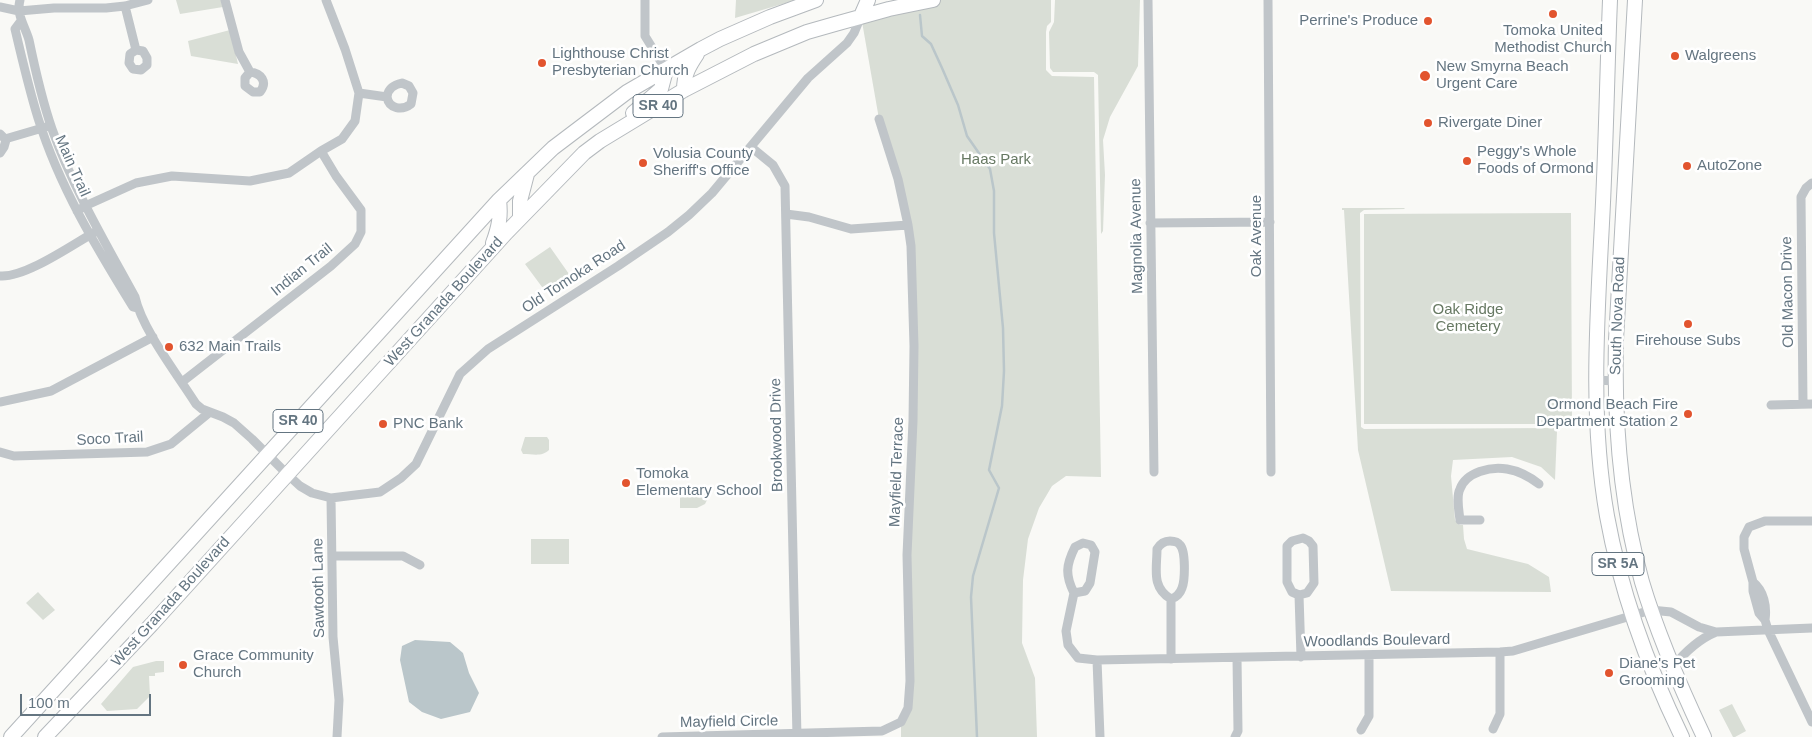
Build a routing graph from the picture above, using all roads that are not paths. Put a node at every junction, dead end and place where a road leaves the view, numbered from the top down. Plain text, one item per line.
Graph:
1 (148, 0) edge
2 (225, 0) edge
3 (326, 0) edge
4 (645, 0) edge
5 (816, 0) edge
6 (868, 0) edge
7 (933, 0) edge
8 (1148, 0) edge
9 (1268, 0) edge
10 (1610, 0) edge
11 (1635, 0) edge
12 (17, 4) edge
13 (126, 6) junction
14 (0, 7) edge
15 (861, 16) junction
16 (21, 22) junction
17 (701, 49) junction
18 (136, 50) dead end
19 (666, 70) junction
20 (250, 72) dead end
21 (684, 90) junction
22 (359, 93) junction
23 (387, 97) dead end
24 (878, 119) dead end
25 (51, 126) junction
26 (41, 128) junction
27 (2, 136) edge
28 (600, 141) junction
29 (1605, 142) junction
30 (751, 147) junction
31 (321, 151) junction
32 (0, 153) edge
33 (67, 165) junction
34 (57, 169) junction
35 (528, 171) junction
36 (1624, 182) junction
37 (1812, 183) edge
38 (499, 200) junction
39 (81, 208) junction
40 (786, 214) junction
41 (520, 218) junction
42 (1270, 222) junction
43 (1150, 223) junction
44 (908, 225) junction
45 (94, 233) junction
46 (490, 250) junction
47 (0, 276) edge
48 (153, 336) junction
49 (1596, 380) junction
50 (1615, 381) junction
51 (182, 382) junction
52 (0, 402) edge
53 (1808, 404) edge
54 (1771, 405) dead end
55 (210, 412) junction
56 (0, 452) edge
57 (266, 454) junction
58 (1154, 472) dead end
59 (1271, 472) dead end
60 (287, 474) junction
61 (1539, 484) dead end
62 (331, 498) junction
63 (1480, 520) dead end
64 (1812, 521) edge
65 (332, 556) junction
66 (420, 565) dead end
67 (1074, 593) junction
68 (1299, 595) junction
69 (1171, 599) junction
70 (1651, 610) junction
71 (1633, 616) junction
72 (1812, 628) edge
73 (1768, 630) junction
74 (1716, 632) junction
75 (1500, 652) junction
76 (1369, 656) junction
77 (1301, 657) junction
78 (1237, 658) junction
79 (1171, 659) junction
80 (1096, 660) junction
81 (1672, 668) junction
82 (33, 714) junction
83 (1812, 722) edge
84 (1493, 729) dead end
85 (1361, 730) dead end
86 (797, 735) edge
87 (11, 737) edge
88 (26, 737) edge
89 (45, 737) edge
90 (337, 737) edge
91 (662, 737) edge
92 (1100, 737) edge
93 (1235, 737) edge
94 (1682, 737) edge
95 (1704, 737) edge

1 - 13 street
2 - 20 street
3 - 22 street
4 - 19 street
5 - 17 main road, West Granada Boulevard / SR 40
6 - 15 main road
7 - 15 main road, West Granada Boulevard / SR 40
8 - 43 street, Magnolia Avenue
9 - 42 street, Oak Avenue
10 - 29 main road, South Nova Road / SR 5A
11 - 36 main road, South Nova Road / SR 5A
12 - 13 street
12 - 14 street
12 - 16 street, Main Trail
13 - 18 street
15 - 21 main road, West Granada Boulevard / SR 40
15 - 30 street, Old Tomoka Road
16 - 25 street, Main Trail
16 - 26 street, Main Trail
17 - 19 main road, West Granada Boulevard / SR 40
17 - 21 main road
19 - 28 main road
19 - 35 main road, West Granada Boulevard / SR 40
21 - 28 main road, West Granada Boulevard / SR 40
22 - 23 street
22 - 31 street
24 - 44 street, Mayfield Terrace
25 - 26 street
25 - 33 street, Main Trail
26 - 27 street
26 - 34 street, Main Trail
27 - 32 street
28 - 41 main road, West Granada Boulevard / SR 40
29 - 36 main road
29 - 49 main road, South Nova Road / SR 5A
30 - 40 street, Brookwood Drive
30 - 62 street, Old Tomoka Road
31 - 39 street
31 - 51 street, Indian Trail
33 - 34 street
33 - 39 street, Main Trail
34 - 39 street, Main Trail
35 - 38 main road, West Granada Boulevard / SR 40
35 - 41 main road
36 - 50 main road, South Nova Road / SR 5A
37 - 53 street, Old Macon Drive
38 - 46 main road
38 - 57 main road, West Granada Boulevard / SR 40
39 - 45 street, Main Trail
40 - 44 street
40 - 86 street, Brookwood Drive
41 - 46 main road, West Granada Boulevard / SR 40
42 - 43 street
42 - 59 street, Oak Avenue
43 - 58 street, Magnolia Avenue
44 - 86 street, Mayfield Terrace
45 - 47 street
45 - 48 street, Main Trail
46 - 60 main road, West Granada Boulevard / SR 40
48 - 51 street, Main Trail
48 - 52 street
49 - 50 street
49 - 71 main road, South Nova Road / SR 5A
50 - 70 main road, South Nova Road / SR 5A
51 - 55 street, Main Trail
53 - 54 street
55 - 56 street, Soco Trail
55 - 57 street, Main Trail
57 - 60 street, Main Trail
57 - 82 main road, West Granada Boulevard / SR 40
60 - 62 street, Old Tomoka Road
60 - 89 main road, West Granada Boulevard / SR 40
61 - 63 street
62 - 65 street, Sawtooth Lane
64 - 73 street
65 - 66 street
65 - 90 street, Sawtooth Lane
67 - 67 street
67 - 80 street, Woodlands Boulevard
68 - 68 street
68 - 77 street
69 - 69 street
69 - 79 street
70 - 71 street, Woodlands Boulevard
70 - 74 street
70 - 81 main road, South Nova Road / SR 5A
71 - 75 street, Woodlands Boulevard
71 - 94 main road, South Nova Road / SR 5A
72 - 73 street
73 - 74 street
73 - 83 street
74 - 81 street
75 - 76 street, Woodlands Boulevard
75 - 84 street
76 - 77 street, Woodlands Boulevard
76 - 85 street
77 - 78 street, Woodlands Boulevard
78 - 79 street, Woodlands Boulevard
78 - 93 street
79 - 80 street, Woodlands Boulevard
80 - 92 street
81 - 95 main road, South Nova Road / SR 5A
82 - 87 main road, West Granada Boulevard / SR 40
82 - 88 main road
86 - 91 street, Mayfield Circle

